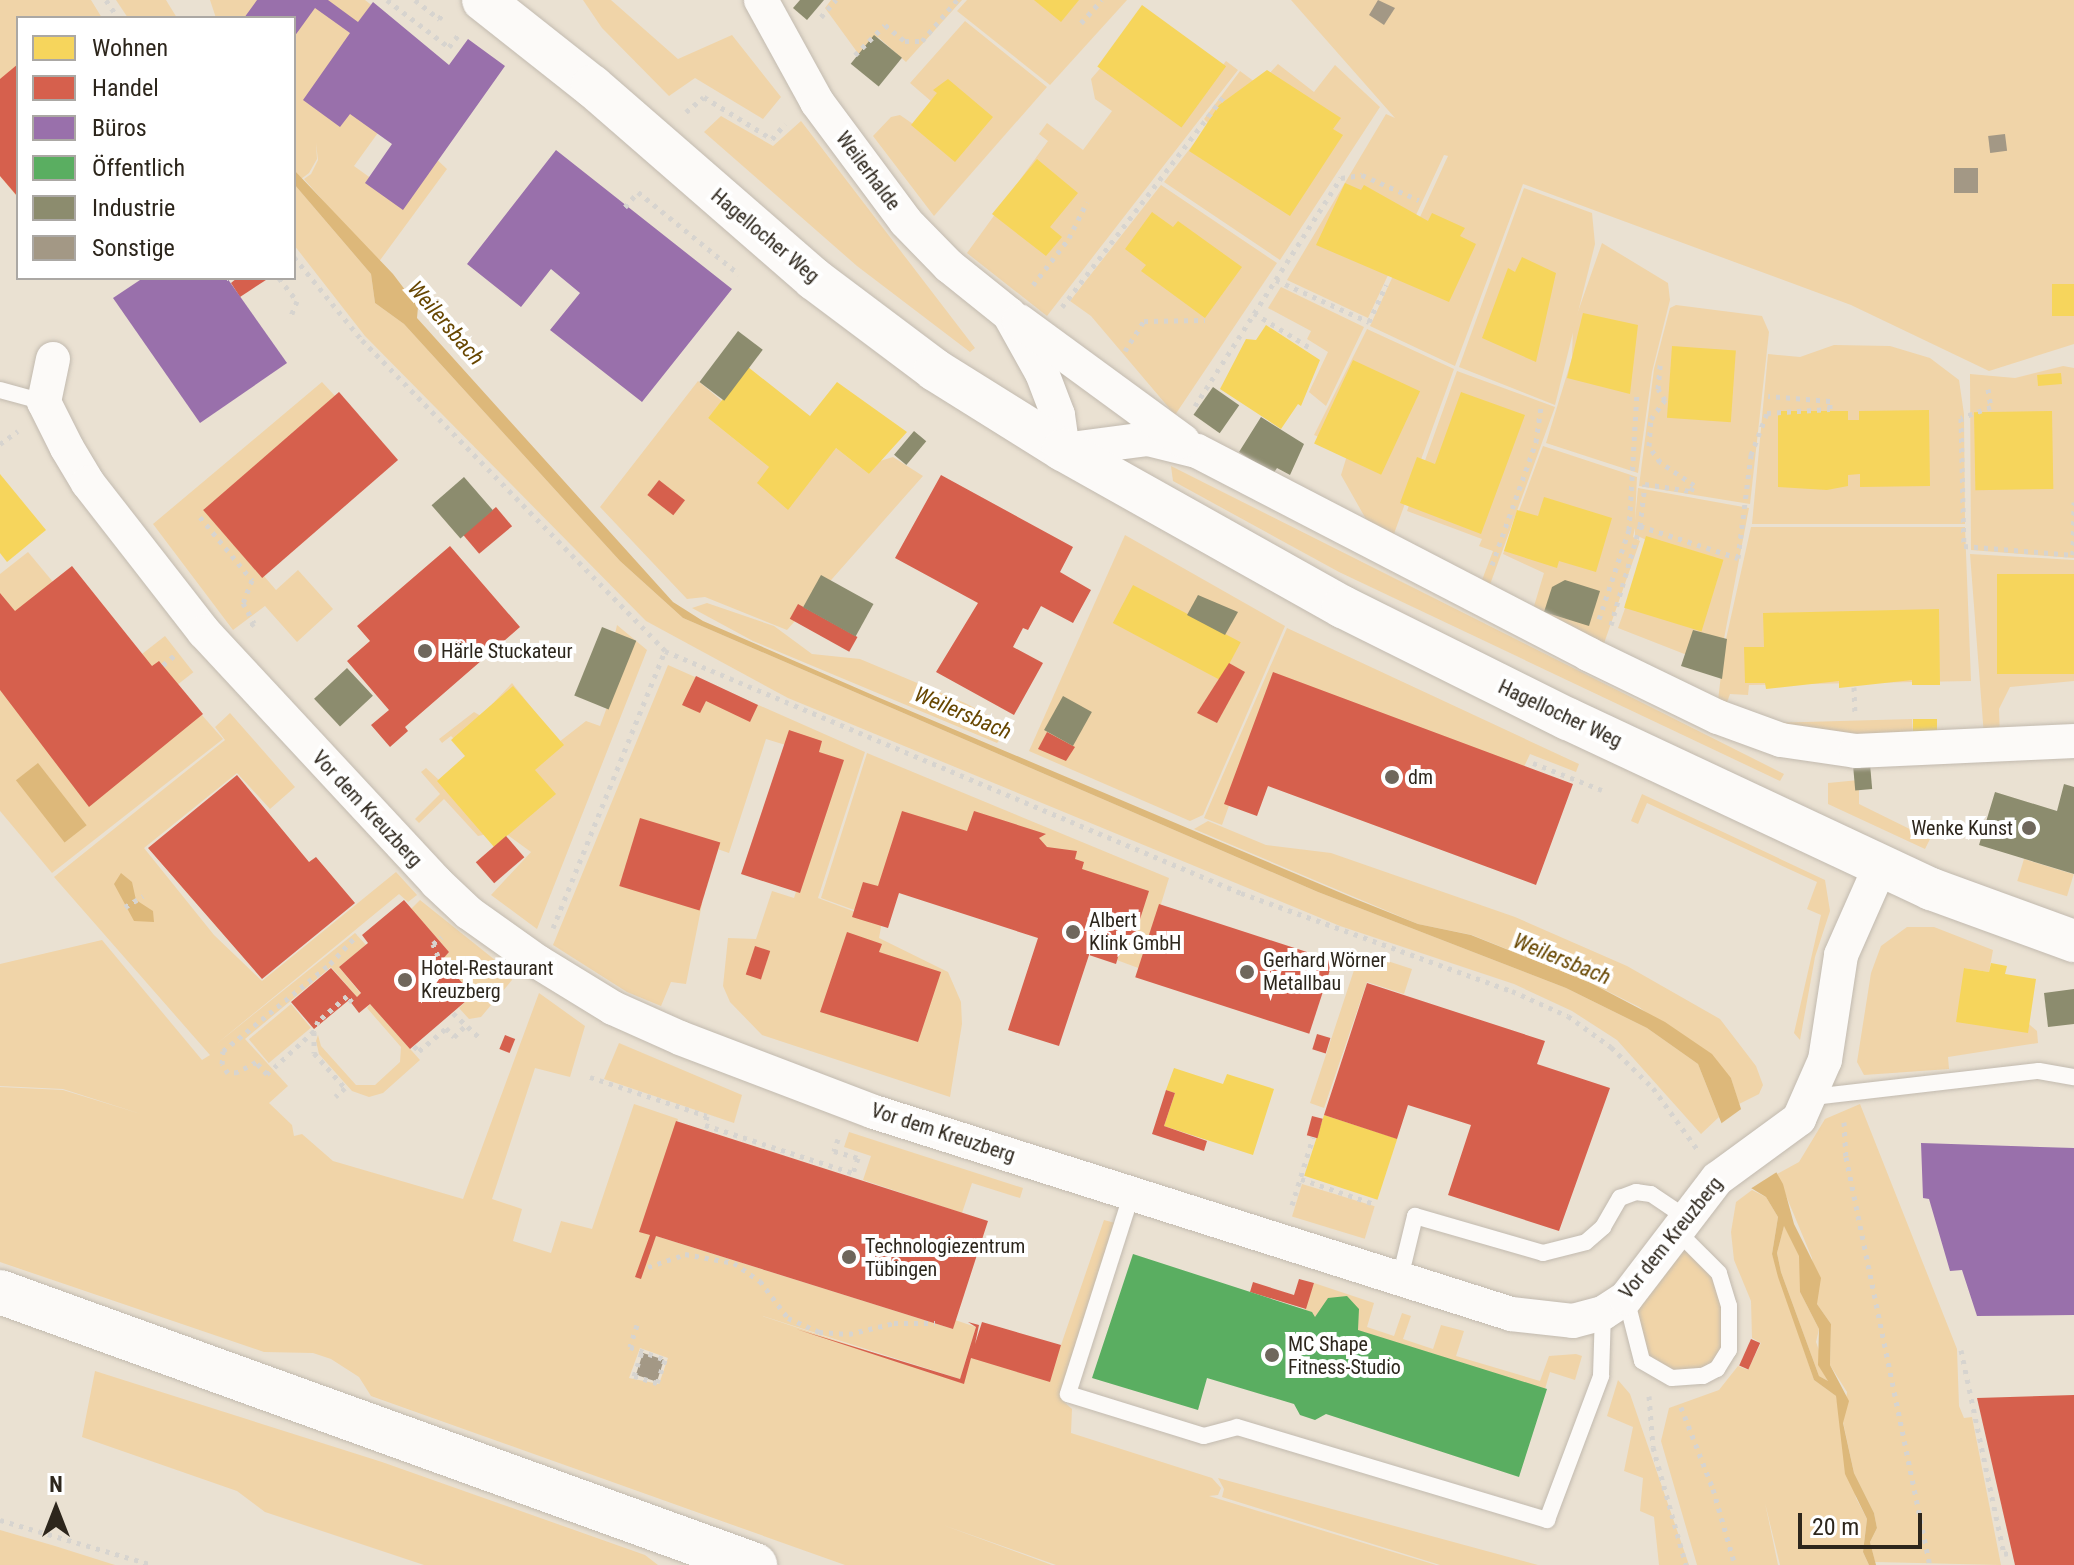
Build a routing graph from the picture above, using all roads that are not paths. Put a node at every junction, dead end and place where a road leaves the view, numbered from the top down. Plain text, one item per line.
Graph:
1 (484, 0) edge
2 (761, 0) edge
3 (1020, 302) junction
4 (53, 359) dead end
5 (0, 390) edge
6 (44, 402) junction
7 (1063, 450) junction
8 (1197, 451) junction
9 (2074, 741) edge
10 (1880, 867) junction
11 (2074, 941) edge
12 (2074, 1077) edge
13 (1830, 1097) junction
14 (1132, 1193) junction
15 (1680, 1223) junction
16 (1400, 1278) junction
17 (0, 1292) edge
18 (1614, 1306) junction
19 (755, 1565) edge

1 - 7 street, Hagellocher Weg
2 - 3 street, Weilerhalde
3 - 7 street, Weilerhalde
3 - 8 street, Weilerhalde
4 - 6 street
5 - 6 lane
6 - 14 street, Vor dem Kreuzberg
7 - 8 street
7 - 10 street, Hagellocher Weg
8 - 9 street
10 - 11 street, Hagellocher Weg
10 - 13 street, Vor dem Kreuzberg
12 - 13 lane
13 - 15 street, Vor dem Kreuzberg
14 - 16 street, Vor dem Kreuzberg
14 - 18 lane
15 - 16 lane
15 - 18 street, Vor dem Kreuzberg
15 - 18 lane
16 - 18 street, Vor dem Kreuzberg
17 - 19 main road

